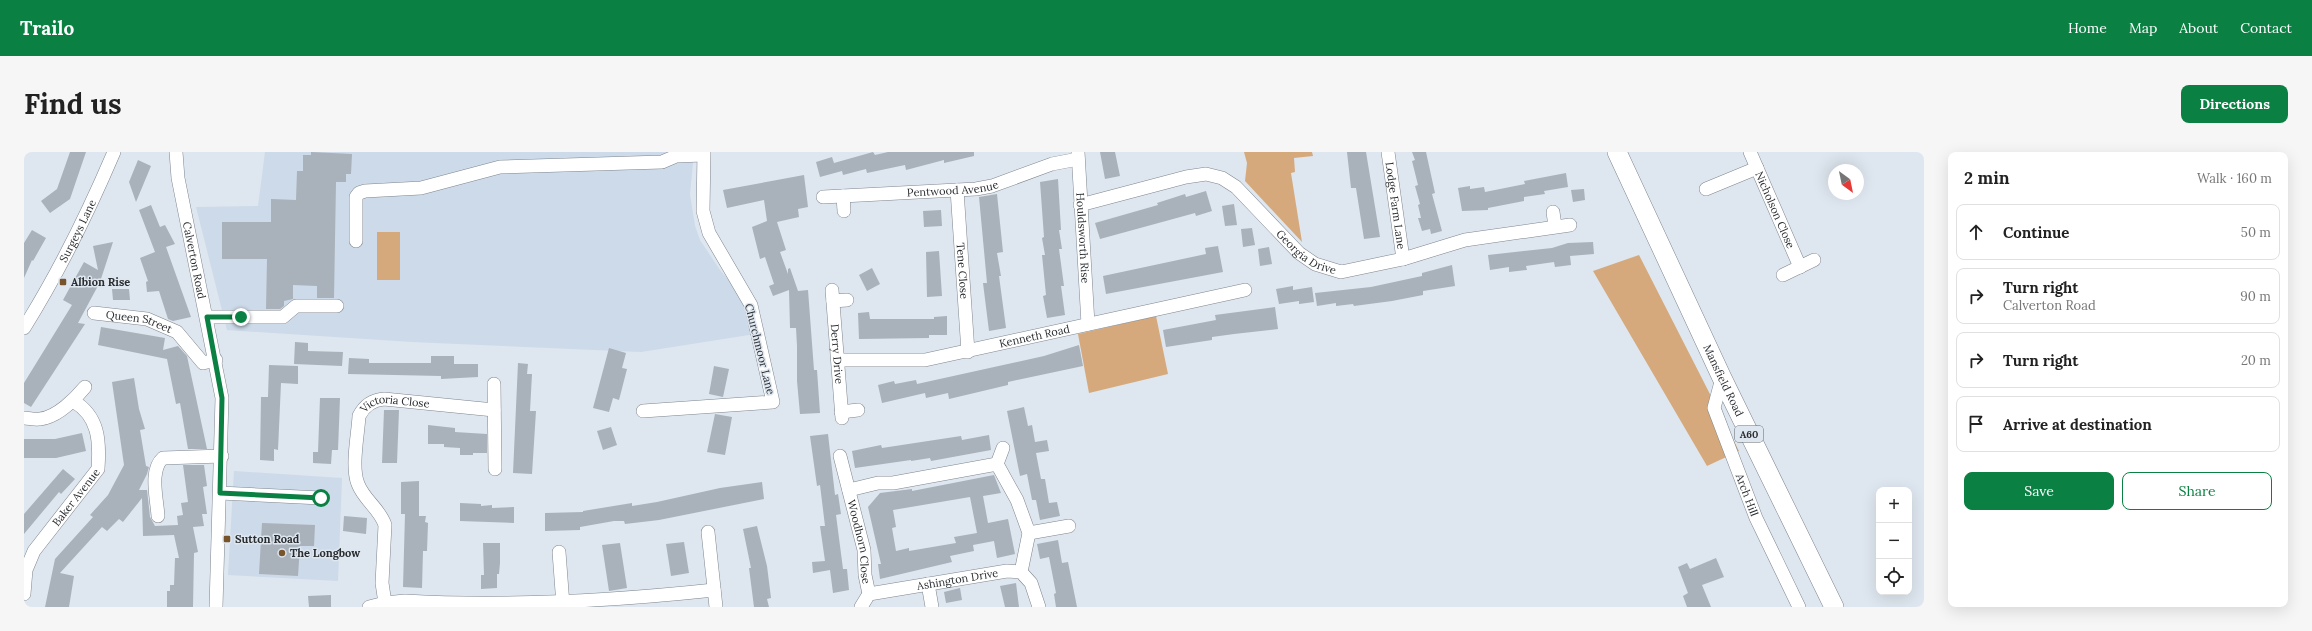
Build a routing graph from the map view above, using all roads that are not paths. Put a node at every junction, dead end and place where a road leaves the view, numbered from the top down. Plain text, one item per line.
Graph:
1 (114, 152) edge
2 (176, 152) edge
3 (1388, 152) edge
4 (1617, 152) edge
5 (1750, 152) edge
6 (703, 154) edge
7 (1078, 156) edge
8 (1757, 168) junction
9 (1706, 189) dead end
10 (957, 190) junction
11 (843, 196) junction
12 (823, 197) dead end
13 (1080, 205) junction
14 (844, 211) dead end
15 (1553, 212) dead end
16 (1570, 225) dead end
17 (1555, 226) junction
18 (356, 241) dead end
19 (1403, 259) junction
20 (1814, 260) dead end
21 (1800, 267) junction
22 (1783, 275) dead end
23 (1245, 290) dead end
24 (847, 300) dead end
25 (337, 306) dead end
26 (29, 309) edge
27 (94, 313) dead end
28 (207, 317) junction
29 (1088, 324) junction
30 (24, 328) edge
31 (968, 352) junction
32 (216, 360) junction
33 (838, 360) junction
34 (1722, 378) junction
35 (494, 384) dead end
36 (85, 387) dead end
37 (73, 401) junction
38 (494, 410) junction
39 (858, 410) dead end
40 (643, 411) dead end
41 (24, 418) edge
42 (1003, 448) dead end
43 (222, 456) junction
44 (840, 456) dead end
45 (997, 464) junction
46 (495, 470) dead end
47 (849, 490) junction
48 (220, 493) junction
49 (321, 498) dead end
50 (158, 516) dead end
51 (1069, 526) dead end
52 (708, 532) dead end
53 (1029, 533) junction
54 (559, 552) dead end
55 (1021, 572) junction
56 (928, 584) junction
57 (714, 590) junction
58 (24, 594) edge
59 (869, 594) junction
60 (662, 601) edge
61 (385, 602) junction
62 (426, 605) edge
63 (563, 605) junction
64 (216, 607) edge
65 (369, 607) edge
66 (716, 607) edge
67 (861, 607) edge
68 (932, 607) edge
69 (1039, 607) edge
70 (1800, 607) edge
71 (1834, 607) edge

1 - 26 street, Surgeys Lane
2 - 28 street, Calverton Road
3 - 19 street, Lodge Farm Lane
4 - 34 highway, Mansfield Road / A60
5 - 8 street, Nicholson Close
6 - 18 street
6 - 40 street, Churchmoor Lane
7 - 10 street, Pentwood Avenue
7 - 13 street, Houldsworth Rise
8 - 9 street
8 - 21 street, Nicholson Close
10 - 11 street, Pentwood Avenue
10 - 31 street, Tene Close
11 - 12 street, Pentwood Avenue
11 - 14 street
13 - 19 street, Georgia Drive
13 - 29 street, Houldsworth Rise
15 - 17 street
16 - 17 street, Georgia Drive
17 - 19 street, Georgia Drive
20 - 21 street
21 - 22 street
23 - 29 street, Kenneth Road
24 - 33 street, Derry Drive
25 - 28 street
26 - 30 street, Surgeys Lane
27 - 32 street, Queen Street
28 - 32 street, Calverton Road
29 - 31 street, Kenneth Road
31 - 33 street, Kenneth Road
32 - 43 street, Calverton Road
33 - 39 street, Derry Drive
34 - 70 street, Arch Hill
34 - 71 highway, Mansfield Road / A60
35 - 38 street
36 - 37 street
37 - 41 street
37 - 58 street, Baker Avenue
38 - 46 street
38 - 61 street, Victoria Close
42 - 45 street
43 - 48 street, Calverton Road
43 - 50 street
44 - 47 street, Woodhorn Close
45 - 47 street, Woodhorn Close
45 - 53 street
47 - 59 street, Woodhorn Close
48 - 49 street
48 - 64 street, Calverton Road
51 - 53 street
52 - 57 street
53 - 55 street
54 - 63 street
55 - 56 street, Ashington Drive
55 - 69 street
56 - 59 street, Ashington Drive
56 - 68 street
57 - 60 street
57 - 66 street
59 - 67 street
60 - 63 street
61 - 62 street
61 - 65 street
62 - 63 street

